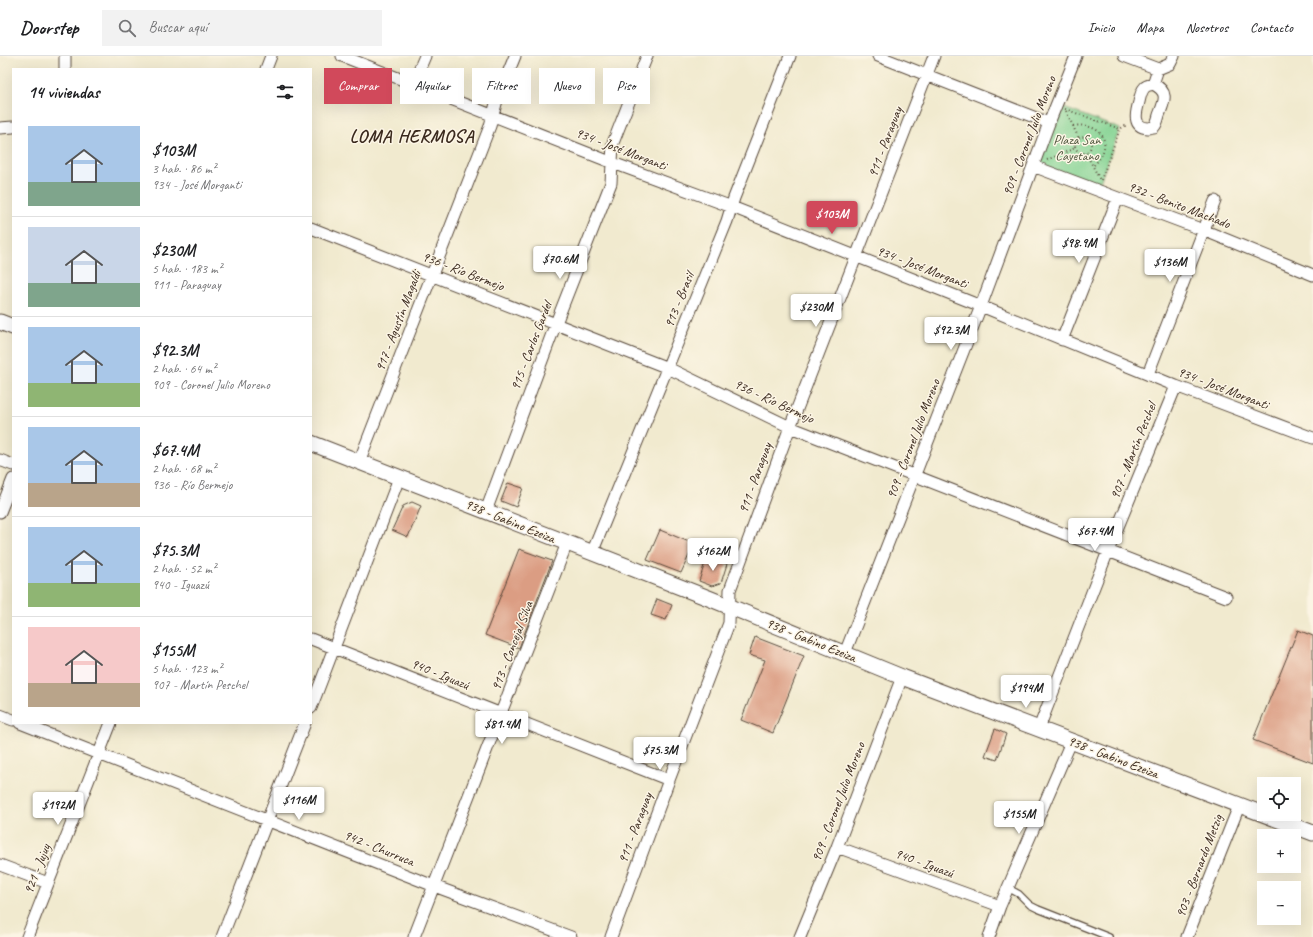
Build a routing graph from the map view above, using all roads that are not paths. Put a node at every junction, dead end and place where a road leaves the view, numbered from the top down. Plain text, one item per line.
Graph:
1 (65, 56) edge
2 (271, 56) edge
3 (342, 56) edge
4 (425, 56) edge
5 (515, 56) edge
6 (646, 56) edge
7 (790, 56) edge
8 (878, 56) edge
9 (934, 56) edge
10 (1076, 56) edge
11 (1174, 56) edge
12 (1127, 57) edge
13 (65, 68) edge
14 (266, 68) edge
15 (420, 68) edge
16 (1158, 69) junction
17 (927, 75) junction
18 (400, 79) edge
19 (1154, 84) junction
20 (463, 104) edge
21 (493, 116) junction
22 (1049, 122) junction
23 (12, 127) edge
24 (0, 128) edge
25 (613, 163) junction
26 (1033, 166) junction
27 (1118, 198) junction
28 (1215, 201) dead end
29 (732, 207) junction
30 (312, 228) edge
31 (1203, 230) junction
32 (856, 257) junction
33 (432, 275) junction
34 (1313, 275) edge
35 (981, 306) junction
36 (0, 322) edge
37 (556, 323) junction
38 (12, 327) edge
39 (1062, 340) junction
40 (668, 368) junction
41 (1148, 374) junction
42 (1176, 386) junction
43 (790, 427) junction
44 (1313, 438) edge
45 (312, 443) edge
46 (0, 460) edge
47 (359, 462) junction
48 (12, 465) edge
49 (914, 476) junction
50 (399, 478) junction
51 (12, 482) edge
52 (486, 511) junction
53 (0, 512) edge
54 (567, 543) junction
55 (1108, 551) junction
56 (592, 553) junction
57 (1226, 597) dead end
58 (730, 607) junction
59 (312, 639) edge
60 (335, 648) junction
61 (845, 653) junction
62 (902, 676) junction
63 (312, 706) edge
64 (502, 714) junction
65 (0, 715) edge
66 (12, 720) edge
67 (23, 724) edge
68 (111, 724) edge
69 (305, 724) edge
70 (1039, 728) junction
71 (1071, 742) junction
72 (98, 754) junction
73 (669, 780) junction
74 (1239, 806) junction
75 (266, 820) junction
76 (1313, 833) edge
77 (837, 847) junction
78 (0, 865) edge
79 (48, 883) junction
80 (434, 886) junction
81 (1008, 888) junction
82 (1000, 906) junction
83 (27, 937) edge
84 (222, 937) edge
85 (414, 937) edge
86 (571, 937) edge
87 (610, 937) edge
88 (800, 937) edge
89 (989, 937) edge
90 (1109, 937) edge
91 (1187, 937) edge

1 - 13 street
2 - 14 street
3 - 18 street, 934 - José Morganti
4 - 15 street
5 - 21 street, 917 - Agustín Magaldi
6 - 25 street, 915 - Carlos Gardel
7 - 29 street, 913 - Brasil
8 - 17 street
9 - 17 street, 911 - Paraguay
10 - 22 street, 909 - Coronel Julio Moreno
11 - 16 street
12 - 16 street
16 - 19 street
17 - 22 street
17 - 32 street, 911 - Paraguay
19 - 19 street
20 - 21 street, 934 - José Morganti
21 - 25 street, 934 - José Morganti
21 - 33 street, 917 - Agustín Magaldi
22 - 26 street, 909 - Coronel Julio Moreno
23 - 24 street
25 - 29 street, 934 - José Morganti
25 - 37 street, 915 - Carlos Gardel
26 - 27 street, 932 - Benito Machado
26 - 35 street, 909 - Coronel Julio Moreno
27 - 31 street, 932 - Benito Machado
27 - 39 street
28 - 31 street
29 - 32 street, 934 - José Morganti
29 - 40 street, 913 - Brasil
30 - 33 street, 936 - Río Bermejo
31 - 34 street, 932 - Benito Machado
31 - 41 street
32 - 35 street, 934 - José Morganti
32 - 43 street, 911 - Paraguay
33 - 37 street, 936 - Río Bermejo
33 - 47 street, 917 - Agustín Magaldi
35 - 39 street, 934 - José Morganti
35 - 49 street, 909 - Coronel Julio Moreno
36 - 38 street
37 - 40 street, 936 - Río Bermejo
37 - 52 street, 915 - Carlos Gardel
39 - 41 street, 934 - José Morganti
40 - 43 street, 936 - Río Bermejo
40 - 56 street, 913 - Brasil
41 - 42 street, 934 - José Morganti
42 - 44 street, 934 - José Morganti
42 - 55 street, 907 - Martín Peschel
43 - 49 street, 936 - Río Bermejo
43 - 58 street, 911 - Paraguay
45 - 47 street, 938 - Gabino Ezeiza
46 - 48 street
47 - 50 street, 938 - Gabino Ezeiza
49 - 55 street, 936 - Río Bermejo
49 - 61 street, 909 - Coronel Julio Moreno
50 - 52 street, 938 - Gabino Ezeiza
50 - 60 street
51 - 53 street
52 - 54 street, 938 - Gabino Ezeiza
54 - 56 street, 938 - Gabino Ezeiza
54 - 64 street, 913 - Concejal Silva
55 - 57 street, 936 - Río Bermejo
55 - 70 street, 907 - Martín Peschel
56 - 58 street, 938 - Gabino Ezeiza
58 - 61 street, 938 - Gabino Ezeiza
58 - 73 street, 911 - Paraguay
59 - 60 street, 940 - Iguazú
60 - 63 street
60 - 64 street, 940 - Iguazú
61 - 62 street, 938 - Gabino Ezeiza
62 - 70 street, 938 - Gabino Ezeiza
62 - 77 street, 909 - Coronel Julio Moreno
64 - 73 street, 940 - Iguazú
64 - 80 street, 913 - Concejal Silva
65 - 66 street
67 - 72 street, 942 - Churruca
68 - 72 street, 921 - Jujuy
69 - 75 street
70 - 71 street, 938 - Gabino Ezeiza
71 - 74 street, 938 - Gabino Ezeiza
71 - 81 street
72 - 75 street, 942 - Churruca
72 - 79 street, 921 - Jujuy
73 - 87 street, 911 - Paraguay
74 - 76 street, 938 - Gabino Ezeiza
74 - 91 street, 903 - Bernardo Metzig
75 - 80 street, 942 - Churruca
75 - 84 street
77 - 82 street, 940 - Iguazú
77 - 88 street, 909 - Coronel Julio Moreno
78 - 79 street
79 - 83 street, 921 - Jujuy
80 - 85 street, 913 - Concejal Silva
80 - 86 street, 942 - Churruca
81 - 82 street
81 - 90 lane
82 - 89 street

